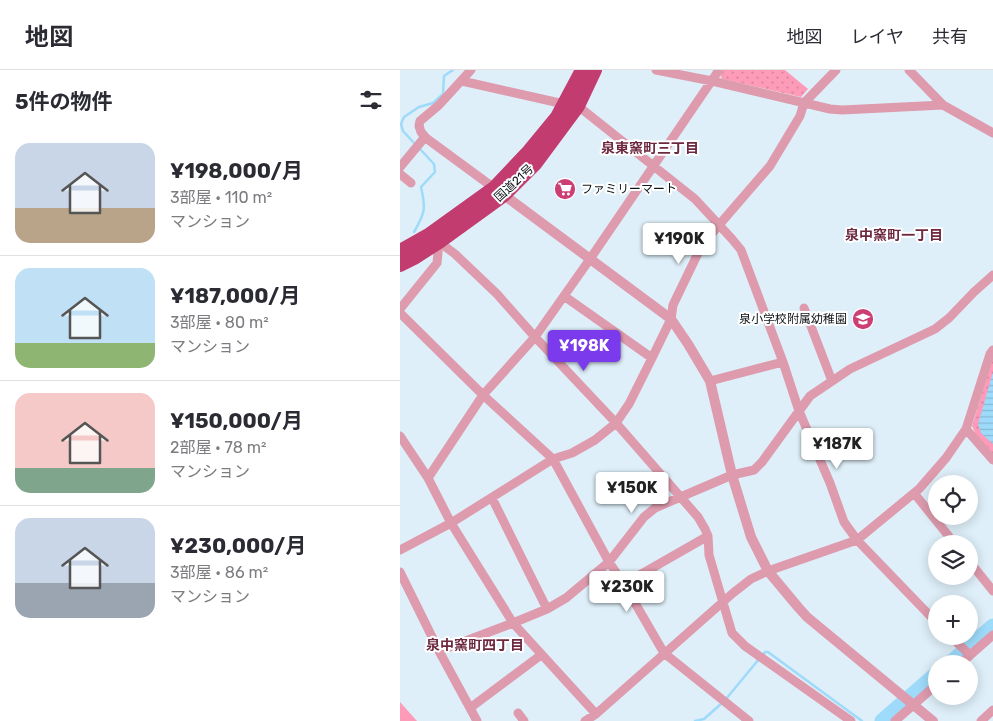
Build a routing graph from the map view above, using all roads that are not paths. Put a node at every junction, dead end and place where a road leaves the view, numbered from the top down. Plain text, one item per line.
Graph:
1 (471, 70) edge
2 (582, 70) edge
3 (595, 70) edge
4 (656, 70) edge
5 (720, 70) edge
6 (836, 70) edge
7 (909, 70) edge
8 (462, 81) junction
9 (712, 81) junction
10 (804, 103) junction
11 (943, 104) junction
12 (571, 105) junction
13 (993, 133) edge
14 (423, 140) junction
15 (654, 166) junction
16 (400, 167) edge
17 (400, 174) edge
18 (411, 183) dead end
19 (499, 191) junction
20 (719, 225) junction
21 (439, 242) junction
22 (400, 251) edge
23 (590, 259) junction
24 (400, 265) edge
25 (993, 275) edge
26 (564, 296) junction
27 (804, 308) dead end
28 (400, 311) edge
29 (670, 319) junction
30 (535, 337) junction
31 (993, 350) edge
32 (652, 358) junction
33 (784, 362) junction
34 (710, 381) junction
35 (832, 381) junction
36 (483, 395) junction
37 (799, 411) junction
38 (616, 423) junction
39 (966, 429) junction
40 (400, 436) edge
41 (553, 459) junction
42 (993, 460) edge
43 (732, 475) junction
44 (428, 478) junction
45 (914, 493) junction
46 (680, 496) junction
47 (492, 498) junction
48 (451, 523) junction
49 (948, 535) edge
50 (708, 536) junction
51 (857, 540) junction
52 (400, 550) edge
53 (609, 562) junction
54 (768, 571) junction
55 (400, 572) edge
56 (978, 572) edge
57 (624, 584) junction
58 (993, 591) edge
59 (722, 602) junction
60 (547, 609) junction
61 (928, 614) edge
62 (513, 624) junction
63 (993, 635) edge
64 (959, 645) edge
65 (439, 651) junction
66 (664, 653) junction
67 (542, 655) junction
68 (970, 655) joint
69 (928, 692) edge
70 (914, 705) junction
71 (470, 708) junction
72 (993, 710) edge
73 (518, 713) dead end
74 (596, 714) junction
75 (477, 721) edge
76 (524, 721) edge
77 (585, 721) edge
78 (750, 721) edge
79 (851, 721) edge
80 (895, 721) edge
81 (933, 721) edge
82 (981, 721) edge

1 - 8 street
2 - 12 highway, 国道21号
3 - 12 highway, 国道21号
4 - 9 street
5 - 9 street
6 - 10 street
7 - 11 street
8 - 12 street
8 - 14 street
9 - 10 street
9 - 15 street
10 - 11 street
10 - 20 street
11 - 13 street
12 - 15 street
12 - 19 highway, 国道21号
14 - 16 street
14 - 19 street
15 - 20 street
15 - 23 street
17 - 18 street
19 - 21 highway, 国道21号
19 - 22 highway, 国道21号
19 - 23 street
20 - 29 street
20 - 33 street
21 - 24 highway, 国道21号
21 - 28 street
21 - 30 street
23 - 26 street
23 - 29 street
25 - 35 street
26 - 30 street
26 - 32 street
27 - 35 street
28 - 36 street
29 - 32 street
29 - 34 street
30 - 36 street
30 - 38 street
31 - 39 street
32 - 38 street
33 - 34 street
33 - 37 street
34 - 43 street
35 - 37 street
36 - 41 street
36 - 44 street
37 - 43 street
37 - 51 street
38 - 41 street
38 - 46 street
39 - 42 street
39 - 45 street
40 - 44 street
41 - 47 street
41 - 53 street
43 - 46 street
43 - 54 street
44 - 48 street
45 - 49 street
45 - 51 street
46 - 50 street
46 - 53 street
47 - 48 street
47 - 60 street
48 - 52 street
48 - 62 street
50 - 57 street
50 - 59 street
51 - 54 street
51 - 61 street
53 - 57 street
53 - 60 street
54 - 59 street
54 - 70 street
55 - 65 street
56 - 58 street
57 - 66 street
59 - 66 street
59 - 79 street
60 - 62 street
62 - 65 street
62 - 67 street
63 - 68 street
64 - 68 street
65 - 71 street
66 - 74 street
66 - 78 street
67 - 71 street
67 - 74 street
69 - 70 street
70 - 80 street
70 - 81 street
71 - 75 street
72 - 82 street
73 - 76 street
74 - 77 street

